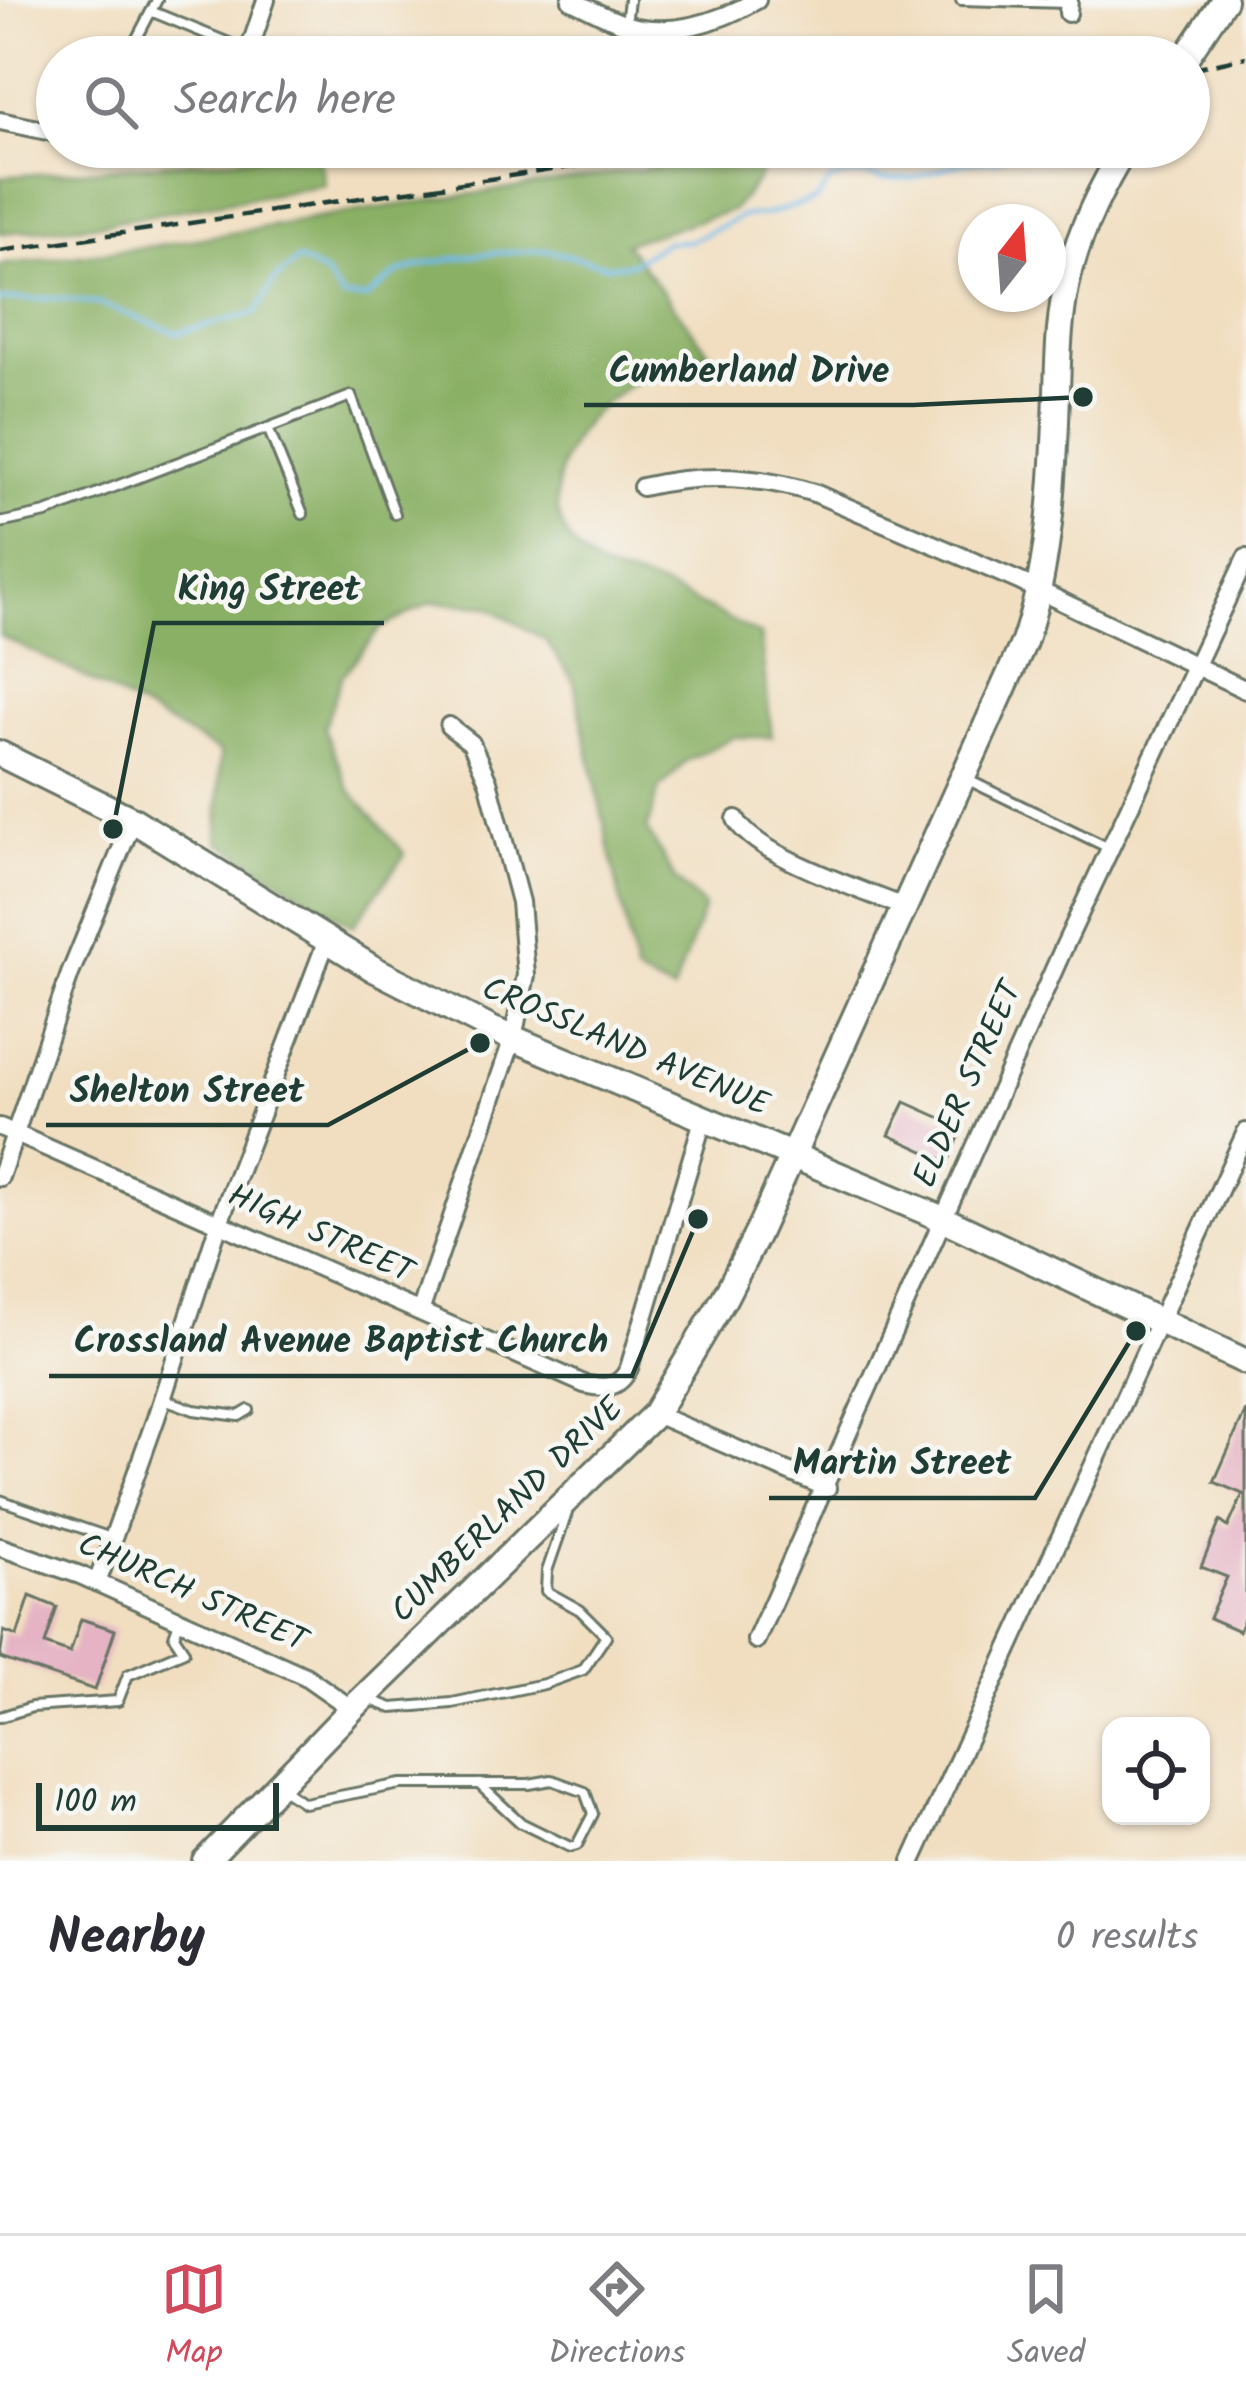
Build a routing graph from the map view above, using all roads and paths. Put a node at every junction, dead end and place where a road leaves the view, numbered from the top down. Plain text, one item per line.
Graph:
1 (158, 0) edge
2 (266, 0) edge
3 (571, 0) edge
4 (628, 0) edge
5 (757, 0) edge
6 (962, 0) edge
7 (1224, 0) edge
8 (1069, 5) edge
9 (153, 12) junction
10 (626, 25) junction
11 (139, 36) edge
12 (207, 36) edge
13 (254, 36) edge
14 (1200, 36) edge
15 (0, 121) edge
16 (36, 129) edge
17 (1115, 168) edge
18 (268, 428) junction
19 (642, 487) dead end
20 (303, 514) dead end
21 (395, 514) dead end
22 (0, 523) edge
23 (1246, 558) edge
24 (1040, 590) junction
25 (1196, 668) junction
26 (1246, 690) edge
27 (449, 726) dead end
28 (0, 754) edge
29 (964, 778) junction
30 (736, 819) dead end
31 (134, 820) junction
32 (1110, 848) junction
33 (906, 908) junction
34 (327, 940) junction
35 (513, 1038) junction
36 (703, 1120) junction
37 (8, 1130) edge
38 (1246, 1132) edge
39 (794, 1154) junction
40 (0, 1177) edge
41 (941, 1218) junction
42 (219, 1223) junction
43 (420, 1312) junction
44 (1161, 1322) junction
45 (1246, 1362) edge
46 (162, 1399) junction
47 (249, 1410) dead end
48 (655, 1414) junction
49 (827, 1488) junction
50 (573, 1494) junction
51 (0, 1500) edge
52 (113, 1539) junction
53 (0, 1547) edge
54 (97, 1583) junction
55 (179, 1621) junction
56 (756, 1640) dead end
57 (358, 1703) junction
58 (0, 1717) edge
59 (479, 1784) junction
60 (277, 1786) junction
61 (205, 1861) edge
62 (912, 1861) edge

1 - 9 lane
2 - 13 street
3 - 10 street
4 - 10 lane
5 - 10 street
6 - 8 lane
7 - 14 main road
9 - 11 lane
9 - 12 lane
15 - 16 street
17 - 24 main road, CUMBERLAND DRIVE
18 - 20 lane
18 - 21 lane
18 - 22 lane
19 - 24 street
23 - 25 street, ELDER STREET
24 - 25 street
24 - 29 main road, CUMBERLAND DRIVE
25 - 26 street
25 - 32 street, ELDER STREET
27 - 35 street
28 - 31 main road, CROSSLAND AVENUE
29 - 32 lane
29 - 33 main road, CUMBERLAND DRIVE
30 - 33 street
31 - 34 main road, CROSSLAND AVENUE
31 - 37 street
32 - 41 street, ELDER STREET
33 - 39 main road, CUMBERLAND DRIVE
34 - 35 main road, CROSSLAND AVENUE
34 - 42 street
35 - 36 main road, CROSSLAND AVENUE
35 - 43 street
36 - 39 main road, CROSSLAND AVENUE
36 - 43 street, HIGH STREET
37 - 40 street
37 - 42 street, HIGH STREET
38 - 44 street
39 - 41 main road, CROSSLAND AVENUE
39 - 48 main road, CUMBERLAND DRIVE
41 - 44 main road, CROSSLAND AVENUE
41 - 49 street, ELDER STREET
42 - 43 street, HIGH STREET
42 - 46 street
44 - 45 main road, CROSSLAND AVENUE
44 - 62 street
46 - 47 lane
46 - 52 street
48 - 49 street
48 - 50 main road, CUMBERLAND DRIVE
49 - 56 street, ELDER STREET
50 - 57 main road, CUMBERLAND DRIVE
50 - 57 lane
51 - 52 lane
52 - 54 street
53 - 54 street, CHURCH STREET
54 - 55 street, CHURCH STREET
55 - 57 street, CHURCH STREET
55 - 58 lane
57 - 60 main road, CUMBERLAND DRIVE
59 - 59 lane
59 - 60 lane
60 - 61 main road, CUMBERLAND DRIVE

